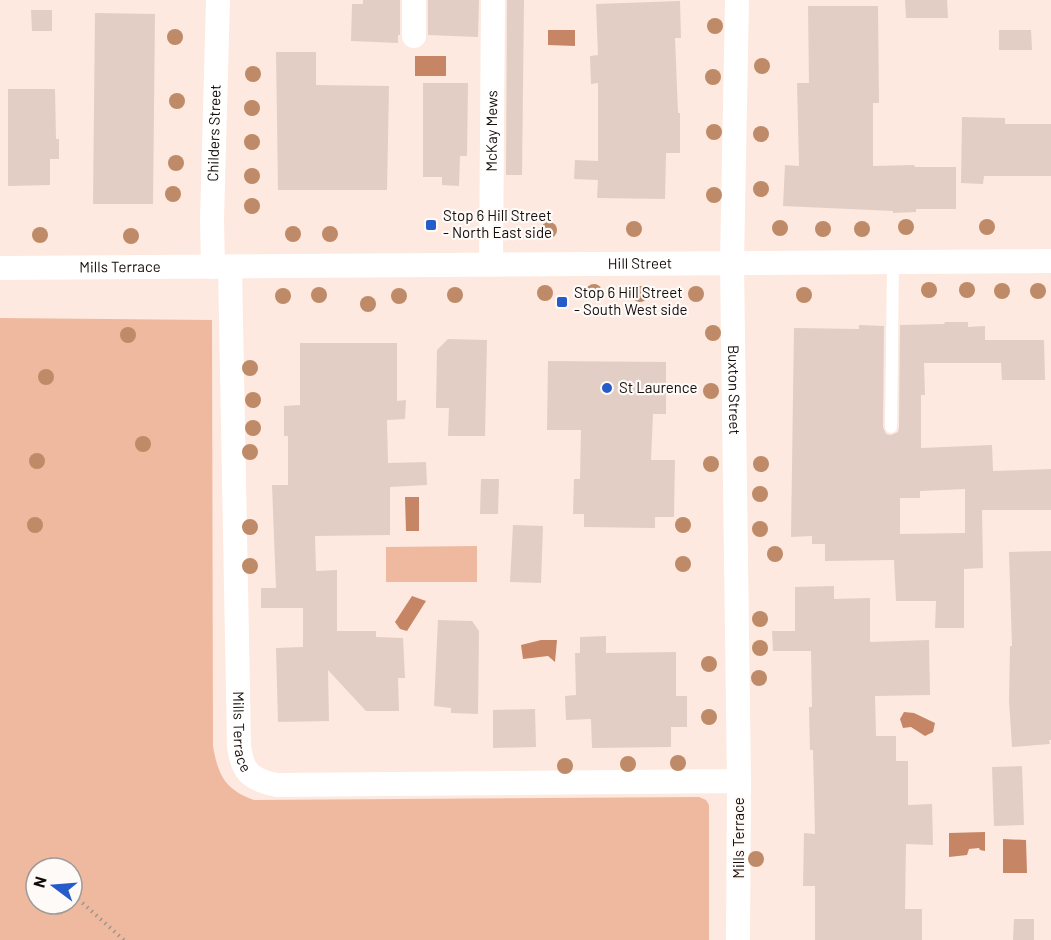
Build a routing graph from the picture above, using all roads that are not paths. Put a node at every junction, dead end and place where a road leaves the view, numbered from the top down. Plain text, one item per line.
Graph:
1 (219, 0) edge
2 (414, 0) edge
3 (493, 0) edge
4 (737, 0) edge
5 (414, 36) dead end
6 (893, 261) junction
7 (1051, 261) edge
8 (732, 262) junction
9 (491, 263) junction
10 (222, 267) junction
11 (0, 268) edge
12 (891, 427) dead end
13 (740, 781) junction
14 (738, 940) edge

1 - 10 street, Childers Street
2 - 5 street
3 - 9 street, McKay Mews
4 - 8 street, Buxton Street
6 - 7 street, Hill Street
6 - 8 street, Hill Street
6 - 12 lane
8 - 9 street, Hill Street
8 - 13 street, Buxton Street
9 - 10 street, Hill Street
10 - 11 street, Mills Terrace
10 - 13 street, Mills Terrace
13 - 14 street, Mills Terrace

